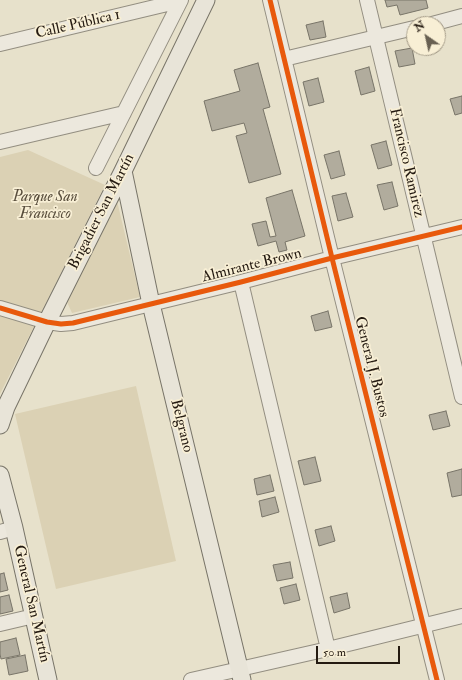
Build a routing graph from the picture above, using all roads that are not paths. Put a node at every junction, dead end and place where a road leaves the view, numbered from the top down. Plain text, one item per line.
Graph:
1 (206, 0) edge
2 (270, 0) edge
3 (367, 0) edge
4 (180, 1) edge
5 (462, 16) edge
6 (446, 20) edge
7 (406, 30) edge
8 (377, 38) junction
9 (0, 44) edge
10 (284, 59) junction
11 (124, 113) junction
12 (0, 142) edge
13 (96, 168) dead end
14 (123, 171) junction
15 (462, 227) edge
16 (424, 236) junction
17 (332, 258) junction
18 (241, 282) junction
19 (151, 304) junction
20 (0, 308) edge
21 (47, 322) junction
22 (462, 397) edge
23 (0, 425) edge
24 (0, 475) edge
25 (7, 530) edge
26 (34, 616) junction
27 (462, 616) edge
28 (0, 624) edge
29 (424, 626) junction
30 (328, 649) junction
31 (240, 674) edge
32 (48, 680) edge
33 (191, 680) edge
34 (437, 680) edge

1 - 14 main road, Brigadier San Martín
2 - 10 street, General J. Bustos
3 - 8 street, Francisco Ramirez
4 - 9 street, Calle Pública 1
4 - 11 street
5 - 6 street
7 - 8 street
8 - 10 street
8 - 16 street, Francisco Ramirez
10 - 17 street, General J. Bustos
11 - 12 street
11 - 13 street
14 - 19 main road, Belgrano
14 - 21 main road, Brigadier San Martín
15 - 16 street, Almirante Brown
16 - 17 street, Almirante Brown
16 - 22 street, Francisco Ramirez
17 - 18 street, Almirante Brown
17 - 29 street, General J. Bustos
18 - 19 street, Almirante Brown
18 - 30 street
19 - 21 street, Almirante Brown
19 - 31 main road, Belgrano
20 - 21 street, Almirante Brown
21 - 23 main road, Brigadier San Martín
24 - 25 main road
25 - 26 main road, General San Martín
26 - 28 street
26 - 32 main road, General San Martín
27 - 29 street
29 - 30 street
29 - 34 street, General J. Bustos
30 - 31 street
31 - 33 street

